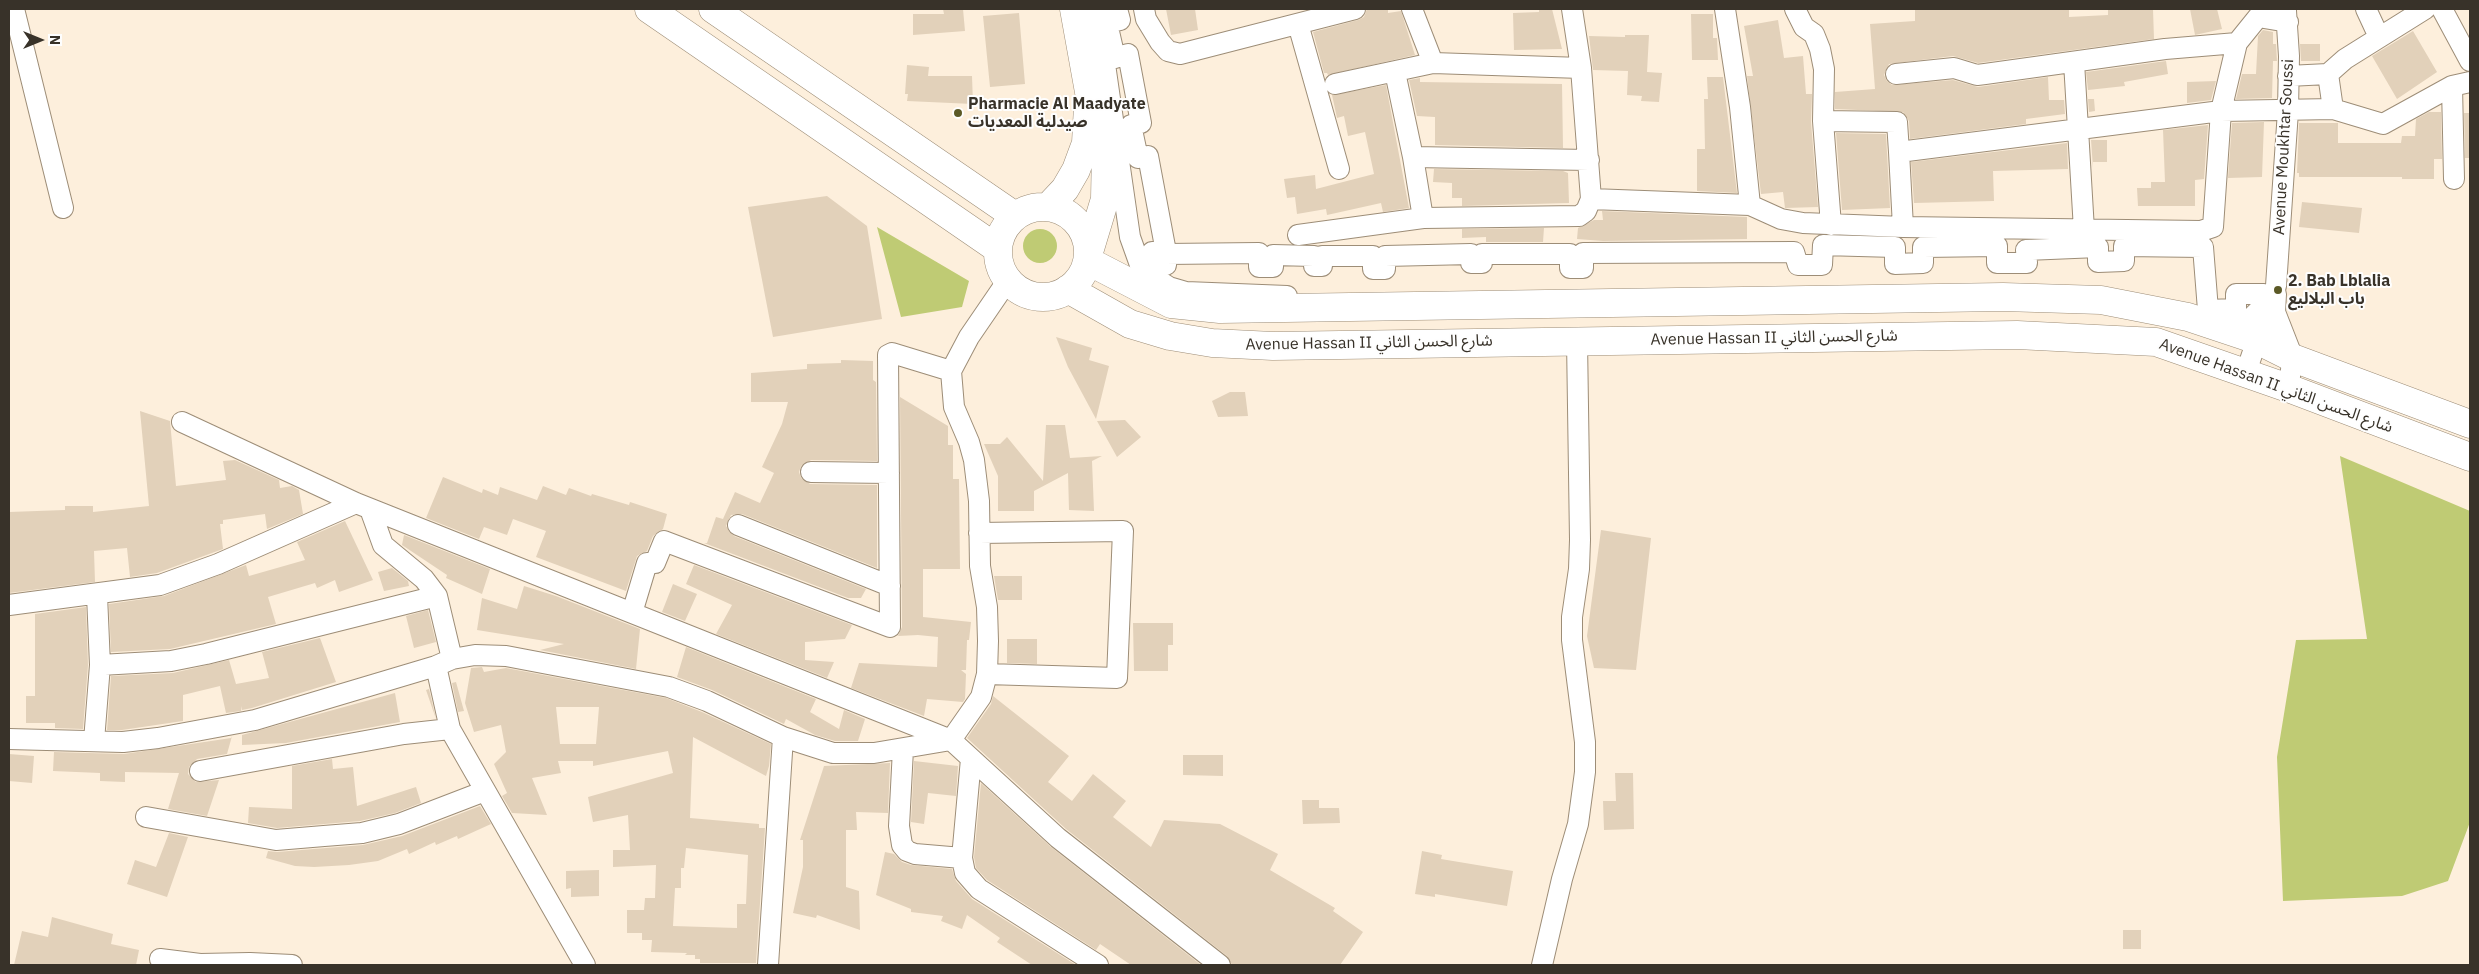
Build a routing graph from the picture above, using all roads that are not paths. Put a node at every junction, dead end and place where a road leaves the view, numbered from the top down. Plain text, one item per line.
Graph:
1 (14, 9) edge
2 (649, 9) edge
3 (713, 9) edge
4 (1074, 9) edge
5 (1097, 9) edge
6 (1117, 9) edge
7 (1144, 9) edge
8 (1355, 9) edge
9 (1412, 9) edge
10 (1572, 9) edge
11 (1725, 9) edge
12 (1795, 9) edge
13 (2366, 9) edge
14 (2426, 9) edge
15 (2442, 9) edge
16 (2287, 16) edge
17 (1298, 24) junction
18 (2378, 37) junction
19 (2238, 43) junction
20 (1433, 62) junction
21 (2074, 62) junction
22 (2470, 62) edge
23 (1581, 68) junction
24 (1395, 72) junction
25 (1896, 74) dead end
26 (2328, 74) junction
27 (2288, 76) junction
28 (1335, 84) dead end
29 (2461, 84) edge
30 (1089, 92) junction
31 (2333, 109) junction
32 (2221, 110) junction
33 (2288, 111) junction
34 (1823, 121) junction
35 (2077, 131) junction
36 (1899, 152) junction
37 (1413, 157) junction
38 (1589, 160) junction
39 (1339, 169) dead end
40 (2454, 180) dead end
41 (1591, 199) junction
42 (1750, 205) junction
43 (1049, 206) junction
44 (63, 208) dead end
45 (1015, 216) junction
46 (1423, 218) junction
47 (1831, 225) junction
48 (1903, 227) junction
49 (2084, 230) junction
50 (1298, 235) dead end
51 (998, 249) junction
52 (1088, 257) junction
53 (1008, 280) junction
54 (1068, 289) junction
55 (2276, 297) junction
56 (1577, 340) junction
57 (2257, 340) junction
58 (2293, 358) junction
59 (951, 371) junction
60 (2244, 375) junction
61 (2288, 388) junction
62 (182, 422) dead end
63 (2470, 424) edge
64 (2470, 456) edge
65 (811, 472) dead end
66 (889, 473) junction
67 (363, 506) junction
68 (738, 525) dead end
69 (979, 533) junction
70 (890, 586) junction
71 (97, 595) junction
72 (437, 596) junction
73 (9, 605) edge
74 (632, 613) junction
75 (444, 663) junction
76 (100, 665) junction
77 (987, 674) junction
78 (450, 729) junction
79 (783, 738) junction
80 (9, 739) edge
81 (951, 740) junction
82 (94, 741) junction
83 (903, 749) junction
84 (971, 759) junction
85 (200, 771) dead end
86 (485, 791) junction
87 (146, 818) dead end
88 (962, 858) junction
89 (160, 959) dead end
90 (250, 964) edge
91 (292, 965) edge
92 (585, 965) edge
93 (768, 965) edge
94 (1098, 965) edge
95 (1220, 965) edge
96 (1542, 965) edge

1 - 44 street
2 - 51 main road
3 - 45 main road
4 - 30 main road
5 - 6 street
7 - 17 street
8 - 17 street
9 - 20 street
10 - 23 street
11 - 42 street
12 - 34 street
13 - 18 street
14 - 18 street
15 - 22 street
16 - 19 street
16 - 27 street, Avenue Moukhtar Soussi
17 - 39 street
18 - 26 street
19 - 21 street
19 - 32 street
20 - 23 street
20 - 24 street
21 - 25 street
21 - 35 street
23 - 38 street
24 - 28 street
24 - 37 street
26 - 27 street
26 - 31 street
27 - 33 street, Avenue Moukhtar Soussi
29 - 31 street
29 - 40 street
30 - 43 main road
30 - 52 main road
31 - 33 street
32 - 33 street
32 - 35 street
32 - 49 street
33 - 55 street, Avenue Moukhtar Soussi
34 - 36 street
34 - 47 street
35 - 36 street
35 - 49 street
36 - 48 street
37 - 38 street
37 - 46 street
38 - 41 street
41 - 42 street
41 - 46 street
42 - 47 street
43 - 45 main road
43 - 52 main road
45 - 51 main road
46 - 50 street
47 - 48 street
48 - 49 street
51 - 53 main road
52 - 54 main road
52 - 57 main road, Avenue Hassan II شارع الحسن الثاني
53 - 54 main road
53 - 59 street
54 - 56 main road, Avenue Hassan II شارع الحسن الثاني
55 - 57 street
55 - 58 street, Avenue Moukhtar Soussi
56 - 60 main road, Avenue Hassan II شارع الحسن الثاني
56 - 96 street
57 - 58 main road, Avenue Hassan II شارع الحسن الثاني
57 - 60 street
58 - 61 street, Avenue Moukhtar Soussi
58 - 63 main road, Avenue Hassan II شارع الحسن الثاني
59 - 66 street
59 - 69 street
60 - 61 main road, Avenue Hassan II شارع الحسن الثاني
61 - 64 main road, Avenue Hassan II شارع الحسن الثاني
62 - 67 street
65 - 66 street
66 - 70 street
67 - 71 street
67 - 72 street
67 - 74 street
68 - 70 street
69 - 77 street
69 - 77 street
70 - 74 street
71 - 73 street
71 - 76 street
72 - 75 street
72 - 76 street
74 - 81 street
75 - 78 street
75 - 79 street
75 - 82 street
76 - 82 street
77 - 81 street
78 - 85 street
78 - 86 street
79 - 83 street
79 - 93 street
80 - 82 street
81 - 83 street
81 - 84 street
83 - 88 street
84 - 88 street
84 - 95 street
86 - 87 street
86 - 92 street
88 - 94 street
89 - 90 street
90 - 91 street

